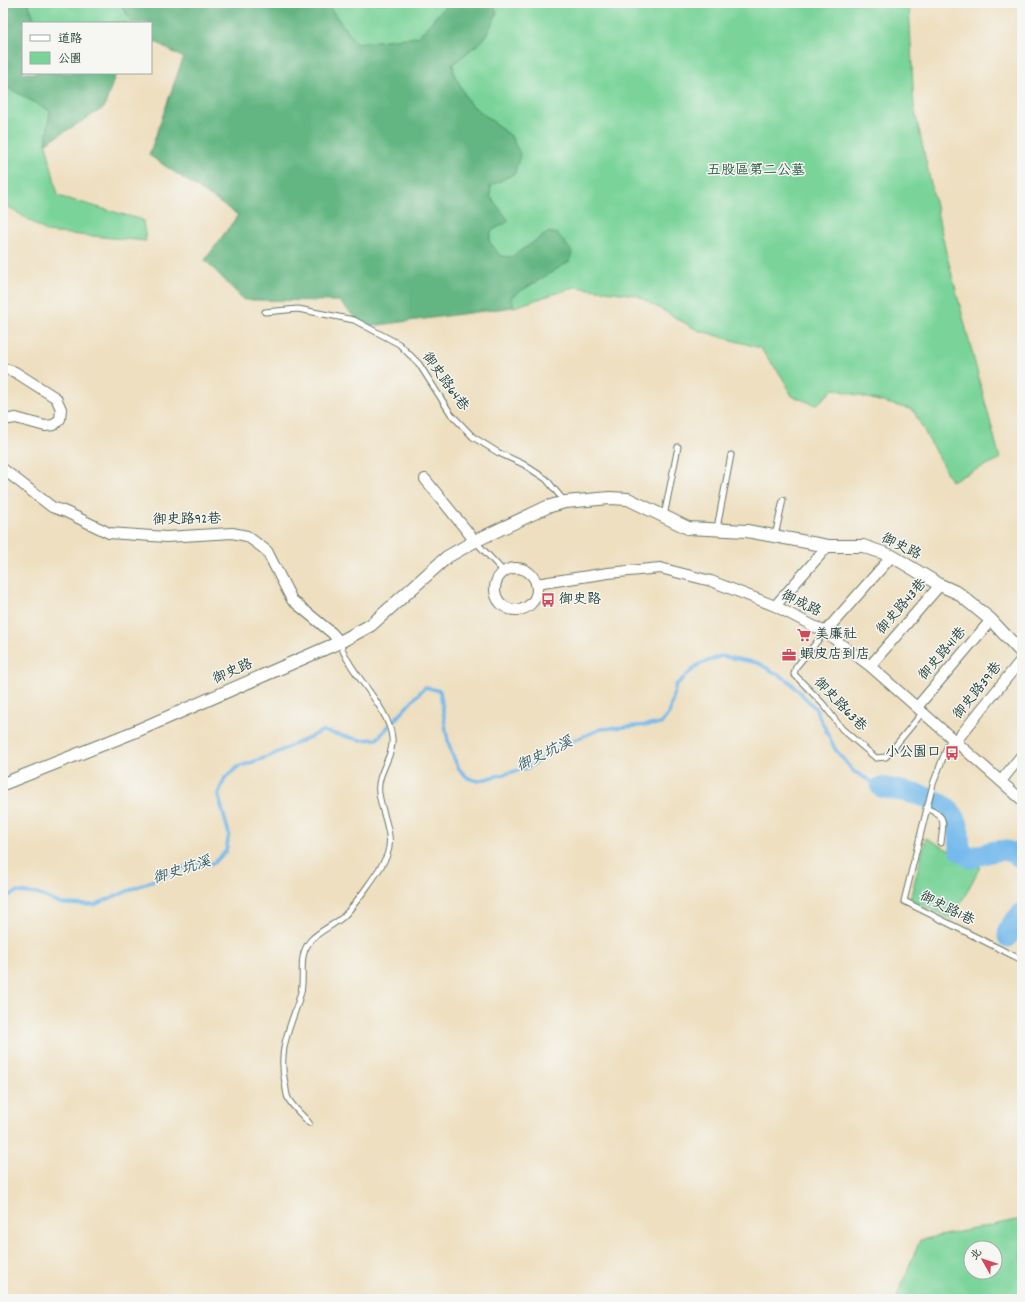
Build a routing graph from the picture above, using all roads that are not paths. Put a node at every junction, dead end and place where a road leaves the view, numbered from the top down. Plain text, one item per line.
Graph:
1 (265, 312) dead end
2 (3, 368) edge
3 (3, 420) edge
4 (678, 447) dead end
5 (732, 455) dead end
6 (3, 469) edge
7 (425, 479) dead end
8 (783, 500) dead end
9 (565, 502) junction
10 (664, 516) junction
11 (717, 530) junction
12 (775, 536) junction
13 (475, 541) junction
14 (828, 546) junction
15 (892, 556) junction
16 (504, 572) junction
17 (536, 584) junction
18 (940, 585) junction
19 (775, 606) junction
20 (991, 620) junction
21 (825, 632) junction
22 (340, 642) junction
23 (1022, 653) edge
24 (1022, 659) edge
25 (870, 666) junction
26 (920, 709) junction
27 (953, 739) junction
28 (1022, 755) edge
29 (1001, 780) junction
30 (3, 784) edge
31 (1022, 800) edge
32 (926, 808) junction
33 (941, 843) dead end
34 (1022, 960) edge
35 (309, 1123) dead end

1 - 9 lane, 御史路64巷
2 - 3 street
4 - 10 lane
5 - 11 lane
6 - 22 street, 御史路92巷
7 - 13 street
8 - 12 lane
9 - 10 street, 御史路
9 - 13 street, 御史路
10 - 11 street, 御史路
11 - 12 street, 御史路
12 - 14 street, 御史路
13 - 16 lane
13 - 22 street, 御史路
14 - 15 street, 御史路
14 - 19 street
15 - 18 street, 御史路
15 - 21 street
16 - 17 street
16 - 17 street
17 - 19 street, 御成路
18 - 20 street, 御史路
18 - 25 street, 御史路43巷
19 - 21 street, 御成路
20 - 23 street, 御史路
20 - 26 street, 御史路41巷
21 - 25 street, 御成路
21 - 26 lane, 御史路63巷
22 - 30 street, 御史路
22 - 35 lane
24 - 27 street, 御史路39巷
25 - 26 street, 御成路
26 - 27 street, 御成路
27 - 29 street, 御成路
27 - 32 lane
28 - 29 street
29 - 31 street, 御成路
32 - 33 lane
32 - 34 lane, 御史路1巷

